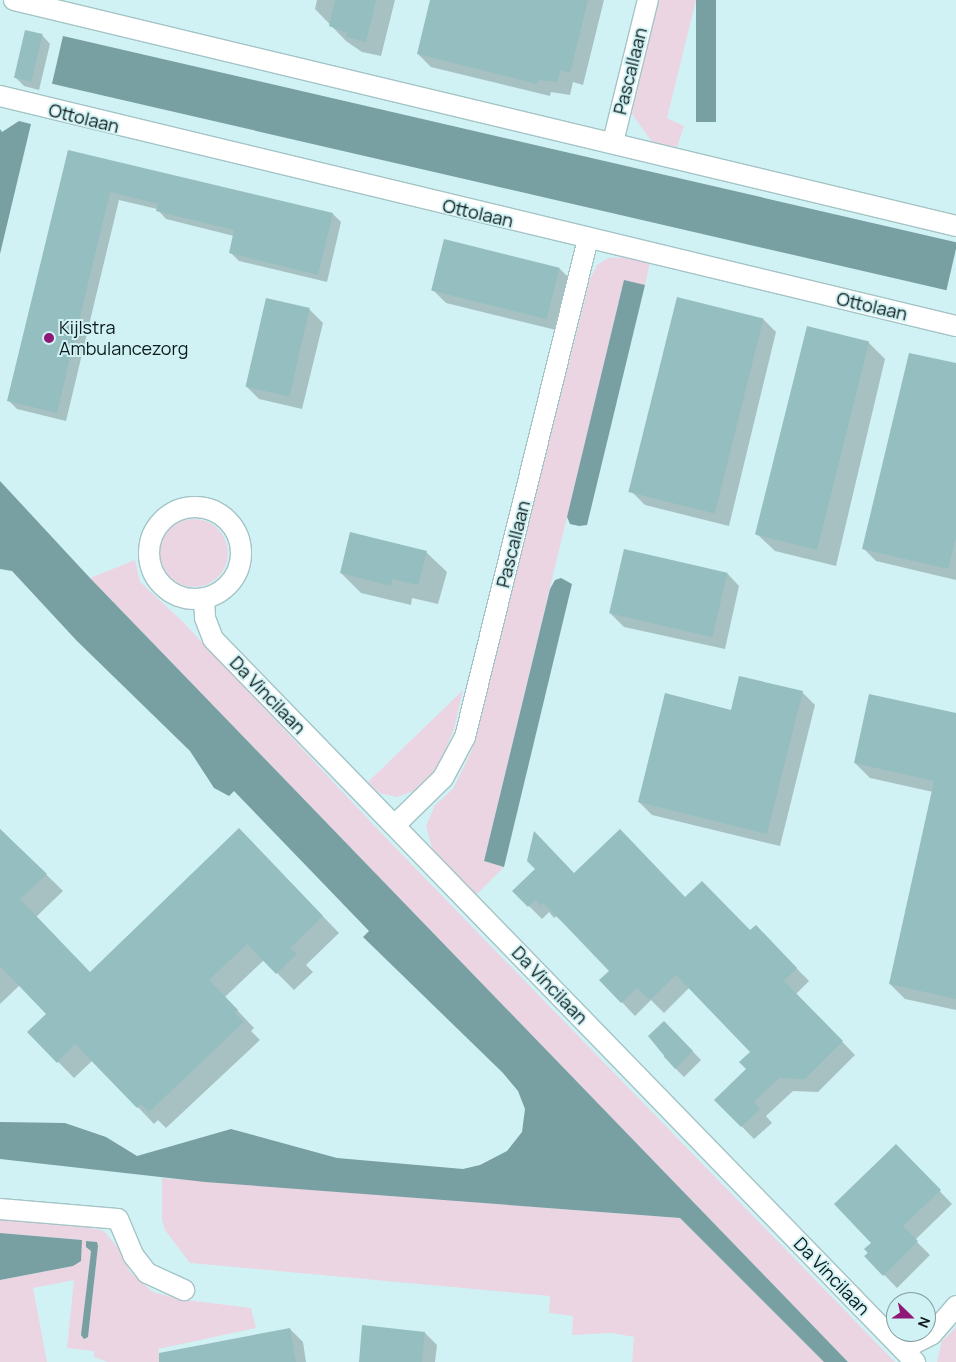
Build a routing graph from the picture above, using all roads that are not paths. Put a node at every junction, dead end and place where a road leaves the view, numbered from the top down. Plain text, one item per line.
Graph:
1 (14, 0) edge
2 (648, 0) edge
3 (0, 96) edge
4 (613, 142) junction
5 (956, 226) edge
6 (588, 239) junction
7 (956, 326) edge
8 (204, 598) junction
9 (395, 825) junction
10 (0, 1210) edge
11 (184, 1290) dead end
12 (956, 1306) edge
13 (909, 1355) edge

1 - 4 street
2 - 4 street, Pascallaan
3 - 6 street, Ottolaan
4 - 5 street
6 - 7 street, Ottolaan
6 - 9 street, Pascallaan
8 - 8 street
8 - 9 street, Da Vincilaan
9 - 13 street, Da Vincilaan
10 - 11 street
12 - 13 street

